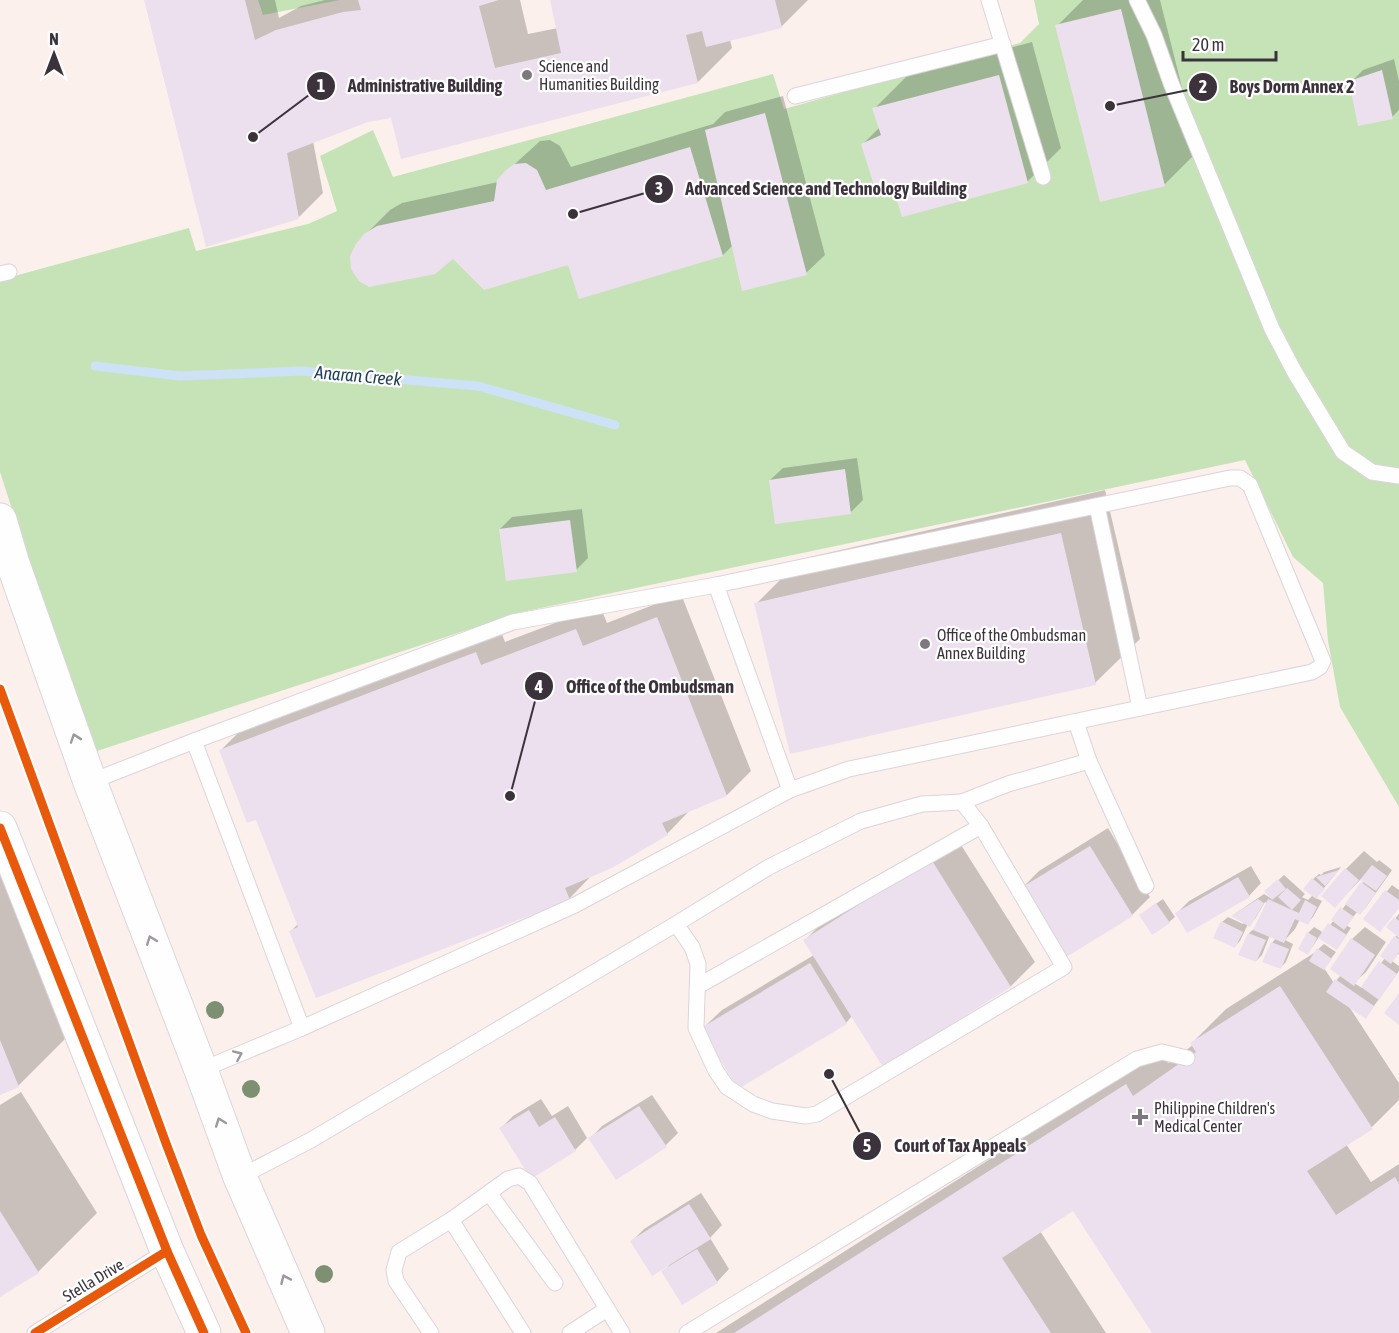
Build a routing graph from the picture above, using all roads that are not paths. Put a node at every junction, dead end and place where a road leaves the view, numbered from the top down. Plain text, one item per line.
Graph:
1 (989, 0) edge
2 (1137, 0) edge
3 (1003, 44) junction
4 (795, 96) dead end
5 (1043, 177) dead end
6 (1399, 476) edge
7 (1097, 506) junction
8 (0, 520) edge
9 (716, 585) junction
10 (1140, 708) junction
11 (1076, 722) junction
12 (194, 741) junction
13 (1089, 761) junction
14 (90, 782) junction
15 (790, 790) junction
16 (962, 802) junction
17 (981, 826) junction
18 (0, 828) edge
19 (1146, 885) dead end
20 (676, 924) junction
21 (698, 986) junction
22 (302, 1028) junction
23 (1187, 1058) dead end
24 (201, 1070) junction
25 (240, 1177) junction
26 (489, 1193) junction
27 (451, 1220) junction
28 (167, 1251) junction
29 (555, 1283) dead end
30 (607, 1309) junction
31 (35, 1333) edge
32 (204, 1333) edge
33 (308, 1333) edge
34 (431, 1333) edge
35 (523, 1333) edge
36 (570, 1333) edge
37 (622, 1333) edge
38 (687, 1333) edge

1 - 3 lane
2 - 6 lane
3 - 4 lane
3 - 5 lane
7 - 9 lane
7 - 10 lane
7 - 10 lane
14 -> 8 main road
9 - 12 lane
9 - 15 lane
10 - 11 lane
11 - 13 lane
11 - 15 lane
12 - 14 lane
12 - 22 lane
13 - 16 lane
13 - 19 lane
24 -> 14 main road
15 - 22 lane
16 - 17 lane
16 - 20 lane
17 - 21 lane
17 - 21 lane
18 - 28 main road
20 - 21 lane
20 - 25 lane
24 -> 22 lane
23 - 38 lane
25 -> 24 main road
33 -> 25 main road
26 - 27 lane
26 - 29 lane
26 - 30 lane
27 - 34 lane
27 - 35 lane
28 - 31 lane, Stella Drive
28 - 32 main road
30 - 36 lane
30 - 37 lane

